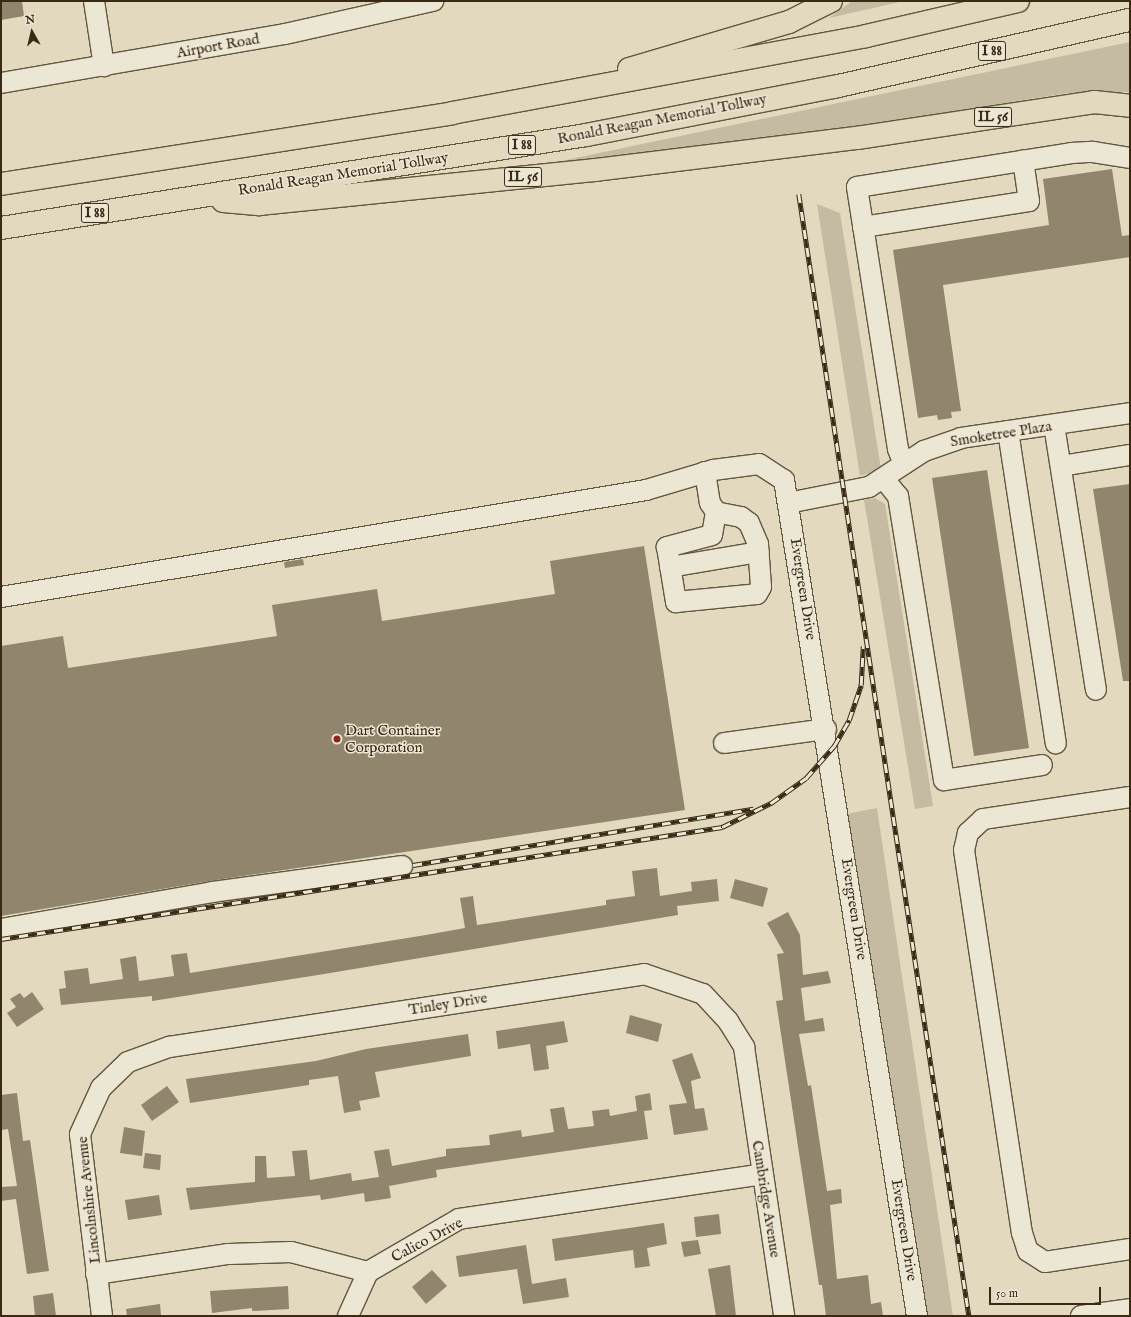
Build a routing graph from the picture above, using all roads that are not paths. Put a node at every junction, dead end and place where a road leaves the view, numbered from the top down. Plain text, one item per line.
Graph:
1 (94, 1) edge
2 (433, 1) edge
3 (831, 1) edge
4 (1018, 1) edge
5 (1130, 20) edge
6 (104, 66) junction
7 (1, 83) edge
8 (544, 96) junction
9 (1130, 106) edge
10 (1130, 158) edge
11 (1023, 160) junction
12 (1, 184) edge
13 (188, 198) junction
14 (1, 228) edge
15 (863, 228) junction
16 (1130, 413) edge
17 (1054, 425) junction
18 (1008, 431) junction
19 (1130, 455) edge
20 (904, 464) junction
21 (1061, 466) junction
22 (705, 472) junction
23 (884, 479) junction
24 (788, 503) junction
25 (716, 512) junction
26 (759, 552) junction
27 (670, 567) junction
28 (1, 597) edge
29 (1096, 690) dead end
30 (826, 729) junction
31 (724, 743) dead end
32 (1056, 743) dead end
33 (1042, 765) dead end
34 (1130, 797) edge
35 (402, 866) dead end
36 (1, 929) edge
37 (749, 1082) joint
38 (101, 1088) joint
39 (762, 1174) junction
40 (1130, 1249) edge
41 (368, 1272) junction
42 (96, 1274) junction
43 (1130, 1309) edge
44 (1092, 1315) edge
45 (102, 1316) edge
46 (348, 1316) edge
47 (784, 1316) edge
48 (917, 1316) edge

1 - 6 street
2 - 6 street, Airport Road
3 - 8 highway
4 - 8 highway
5 - 13 highway, Ronald Reagan Memorial Tollway / I 88
6 - 7 street, Airport Road
8 - 12 highway
9 - 13 highway, IL 56
10 - 11 street
11 - 15 street
11 - 15 street
13 - 14 highway, Ronald Reagan Memorial Tollway / I 88
15 - 20 street
16 - 17 street, Smoketree Plaza
17 - 18 street, Smoketree Plaza
17 - 21 street
18 - 20 street, Smoketree Plaza
18 - 32 street
19 - 21 street
20 - 23 street, Smoketree Plaza
21 - 29 street
22 - 24 street, Evergreen Drive
22 - 25 street
22 - 28 street, Evergreen Drive
23 - 24 street, Smoketree Plaza
23 - 33 street
24 - 30 street, Evergreen Drive
25 - 26 street
25 - 27 street
26 - 27 street
26 - 27 street
30 - 31 street
30 - 48 street, Evergreen Drive
34 - 40 street
35 - 36 street
37 - 38 street, Tinley Drive
37 - 39 street, Cambridge Avenue
38 - 42 street, Lincolnshire Avenue
39 - 41 street, Calico Drive
39 - 47 street, Cambridge Avenue
41 - 42 street
41 - 46 street
42 - 45 street, Lincolnshire Avenue
43 - 44 street

